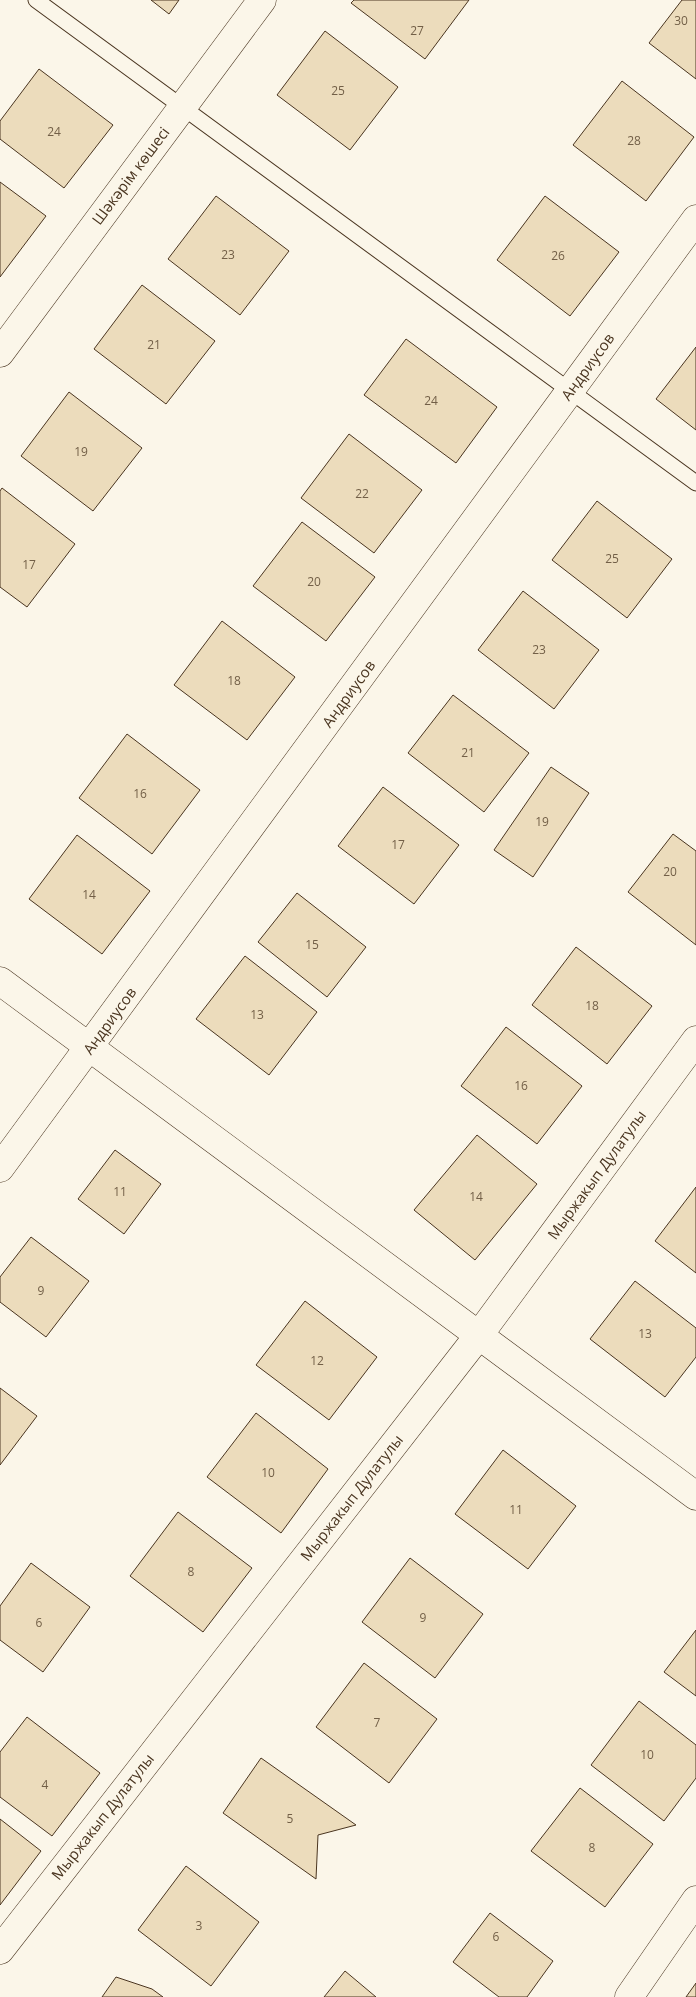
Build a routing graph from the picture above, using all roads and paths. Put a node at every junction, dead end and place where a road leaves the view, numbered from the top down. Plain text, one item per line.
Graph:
1 (36, 0) edge
2 (262, 0) edge
3 (183, 107) junction
4 (696, 219) edge
5 (0, 353) edge
6 (570, 391) junction
7 (696, 483) edge
8 (0, 981) edge
9 (696, 1040) edge
10 (90, 1048) junction
11 (0, 1168) edge
12 (479, 1336) junction
13 (696, 1496) edge
14 (696, 1900) edge
15 (0, 1950) edge
16 (629, 1997) edge

1 - 3 lane
2 - 3 street, Шәкәрім көшесі
3 - 5 street, Шәкәрім көшесі
3 - 6 lane
4 - 6 street, Андриусов
6 - 7 lane
6 - 10 street, Андриусов
8 - 10 street
9 - 12 street, Мыржакып Дулатулы
10 - 11 street, Андриусов
10 - 12 street
12 - 13 street
12 - 15 street, Мыржакып Дулатулы
14 - 16 street

